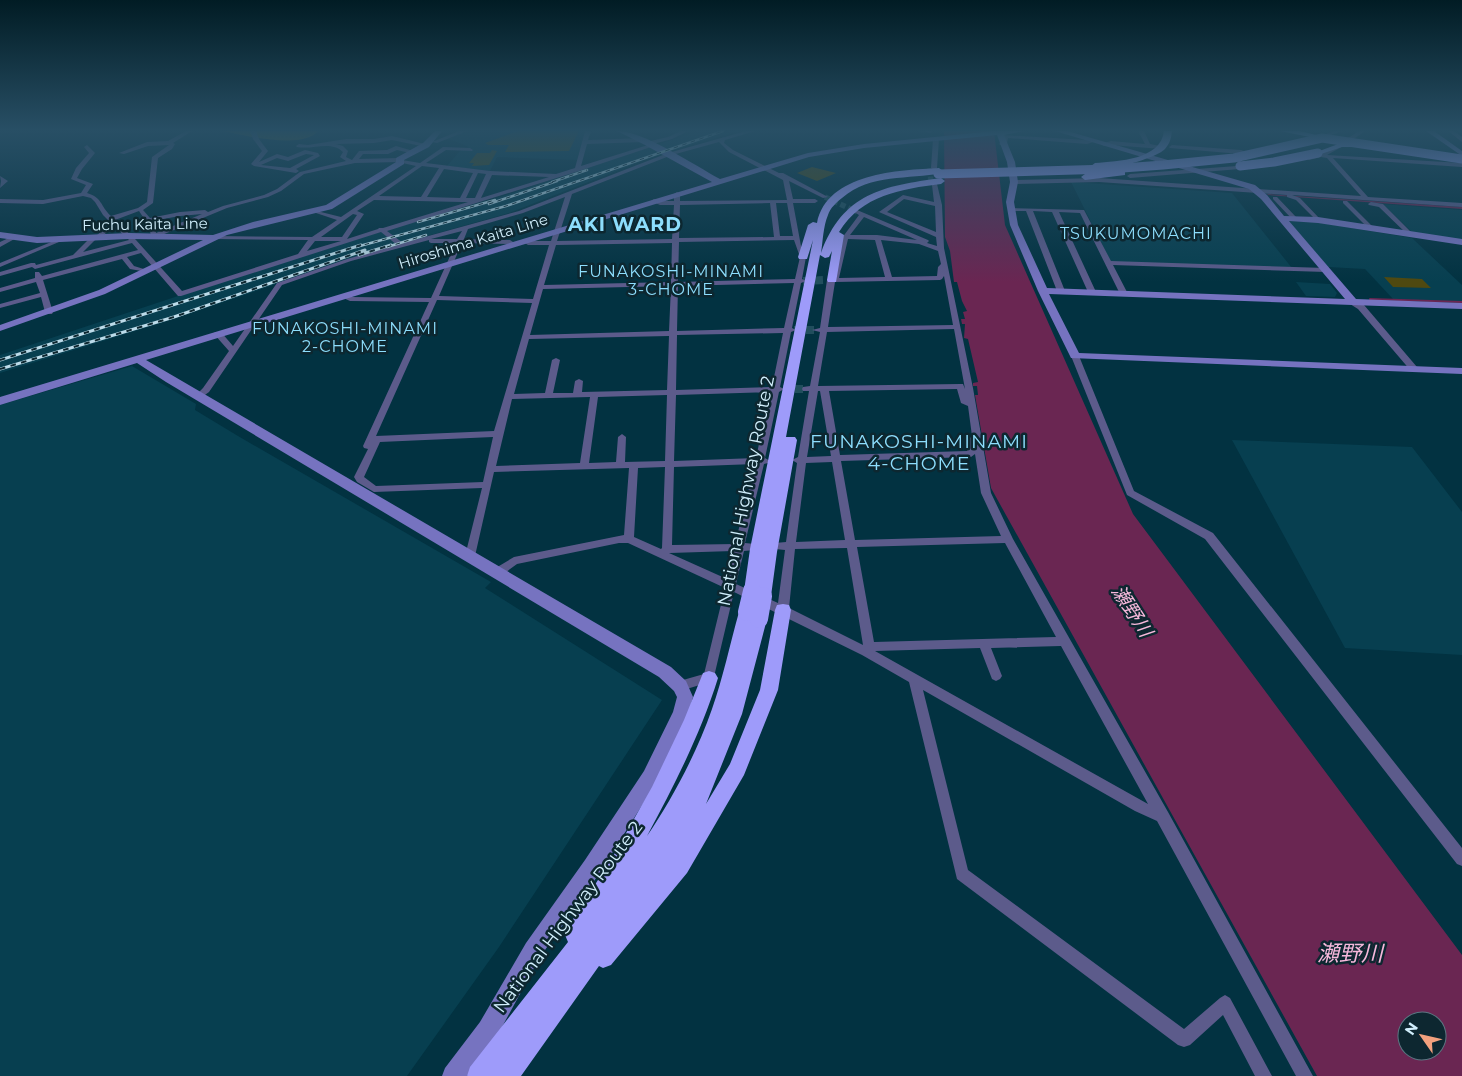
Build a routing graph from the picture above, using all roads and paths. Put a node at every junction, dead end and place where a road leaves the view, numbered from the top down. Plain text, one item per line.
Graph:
1 (81, 181) edge
2 (151, 181) edge
3 (290, 181) edge
4 (370, 181) edge
5 (396, 181) edge
6 (434, 181) edge
7 (471, 181) edge
8 (487, 181) edge
9 (541, 181) edge
10 (600, 181) edge
11 (786, 181) edge
12 (798, 181) edge
13 (880, 181) edge
14 (919, 181) edge
15 (937, 181) tunnel mouth
16 (1052, 181) edge
17 (1128, 181) edge
18 (1234, 181) edge
19 (1351, 181) edge
20 (718, 182) edge
21 (1014, 182) joint
22 (1256, 190) junction
23 (569, 193) junction
24 (83, 194) junction
25 (23, 195) dead end
26 (1279, 195) junction
27 (1264, 197) junction
28 (371, 198) junction
29 (1296, 198) junction
30 (1322, 198) junction
31 (423, 199) junction
32 (677, 199) junction
33 (1367, 199) junction
34 (0, 200) edge
35 (462, 200) junction
36 (479, 200) junction
37 (773, 201) junction
38 (790, 201) junction
39 (815, 201) tunnel mouth
40 (1345, 202) junction
41 (851, 205) junction
42 (939, 205) junction
43 (1462, 205) edge
44 (1011, 209) junction
45 (140, 210) junction
46 (1029, 210) junction
47 (315, 211) junction
48 (1055, 211) junction
49 (350, 212) junction
50 (882, 212) junction
51 (211, 213) junction
52 (1281, 218) junction
53 (1294, 218) junction
54 (340, 219) junction
55 (149, 220) junction
56 (1318, 220) junction
57 (112, 221) junction
58 (464, 228) junction
59 (1371, 228) junction
60 (381, 229) junction
61 (557, 231) junction
62 (1410, 234) junction
63 (0, 235) edge
64 (155, 235) junction
65 (15, 237) junction
66 (96, 237) junction
67 (214, 237) junction
68 (846, 237) junction
69 (131, 238) junction
70 (778, 238) junction
71 (797, 238) junction
72 (877, 238) junction
73 (63, 239) junction
74 (313, 239) junction
75 (347, 239) junction
76 (677, 240) junction
77 (418, 241) junction
78 (459, 241) junction
79 (525, 241) junction
80 (1462, 242) edge
81 (554, 243) junction
82 (513, 244) junction
83 (0, 245) edge
84 (401, 245) junction
85 (938, 246) junction
86 (142, 251) junction
87 (30, 253) junction
88 (301, 254) junction
89 (76, 256) junction
90 (123, 256) junction
91 (803, 257) junction
92 (450, 263) junction
93 (1108, 263) junction
94 (0, 265) edge
95 (34, 265) junction
96 (156, 265) junction
97 (945, 265) junction
98 (79, 268) junction
99 (1326, 270) junction
100 (145, 271) junction
101 (0, 274) edge
102 (889, 278) junction
103 (39, 279) junction
104 (825, 279) junction
105 (800, 281) junction
106 (675, 284) junction
107 (540, 287) junction
108 (0, 290) edge
109 (1043, 291) junction
110 (1061, 291) junction
111 (1092, 292) junction
112 (44, 294) junction
113 (1124, 294) junction
114 (344, 296) junction
115 (433, 299) junction
116 (536, 301) junction
117 (1354, 302) junction
118 (0, 306) edge
119 (1462, 306) edge
120 (49, 312) junction
121 (252, 324) junction
122 (956, 327) junction
123 (0, 328) edge
124 (790, 330) junction
125 (820, 330) junction
126 (218, 334) junction
127 (674, 334) junction
128 (526, 337) junction
129 (232, 351) junction
130 (1075, 356) junction
131 (139, 358) junction
132 (556, 360) dead end
133 (1414, 369) junction
134 (1462, 371) edge
135 (579, 381) dead end
136 (815, 388) junction
137 (778, 390) junction
138 (672, 393) junction
139 (577, 395) junction
140 (594, 395) junction
141 (548, 396) junction
142 (198, 397) junction
143 (509, 397) junction
144 (0, 400) edge
145 (972, 405) junction
146 (975, 430) junction
147 (498, 434) junction
148 (622, 437) dead end
149 (837, 458) junction
150 (798, 460) junction
151 (763, 461) junction
152 (668, 464) junction
153 (620, 465) junction
154 (634, 465) junction
155 (584, 466) junction
156 (491, 469) junction
157 (353, 482) junction
158 (488, 485) junction
159 (629, 539) junction
160 (1008, 539) junction
161 (851, 543) junction
162 (779, 546) dead end
163 (791, 546) junction
164 (751, 547) dead end
165 (739, 548) junction
166 (664, 552) junction
167 (470, 556) junction
168 (498, 572) junction
169 (730, 586) junction
170 (757, 593) junction
171 (783, 610) junction
172 (1065, 641) junction
173 (984, 644) junction
174 (867, 649) junction
175 (996, 676) dead end
176 (709, 678) junction
177 (914, 679) junction
178 (680, 686) junction
179 (1162, 817) junction
180 (1462, 859) edge
181 (567, 975) junction
182 (519, 1040) junction
183 (454, 1076) edge
184 (479, 1076) edge
185 (506, 1076) edge
186 (1264, 1076) edge
187 (1305, 1076) edge

1 - 24 street
2 - 45 street
3 - 51 street
4 - 47 street, Fuchu Kaita Line
5 - 28 street
6 - 31 street
7 - 35 street
8 - 36 street
9 - 36 street
10 - 23 street
11 - 38 street
12 - 41 street
13 - 41 highway
14 - 41 highway
15 - 42 street
16 - 21 street
17 - 22 street
18 - 22 street
19 - 33 street
20 - 32 street, Hiroshima Kaita Line
21 - 44 street
22 - 26 street
22 - 27 street
23 - 58 street
23 - 61 street
24 - 34 street
24 - 57 street
25 - 34 street
26 - 27 street
26 - 29 street
26 - 30 street
26 - 53 street
27 - 52 street
28 - 31 street
28 - 49 street
29 - 30 street
29 - 56 street
30 - 33 street
30 - 40 street
31 - 35 street
32 - 37 street
32 - 61 street, Hiroshima Kaita Line
32 - 76 street
33 - 43 street
35 - 36 street
36 - 60 street
37 - 38 street
37 - 70 street
38 - 39 street
38 - 71 street
40 - 59 street
40 - 62 street
41 - 50 street
41 - 68 street
41 - 85 street
41 - 91 highway
41 - 104 highway, National Highway Route 2
41 - 170 highway, National Highway Route 2
42 - 50 street
42 - 85 street
44 - 46 street
44 - 109 street
45 - 55 street
45 - 57 street
46 - 48 street
46 - 110 street
47 - 54 street
47 - 67 street, Fuchu Kaita Line
48 - 93 street
48 - 111 street
49 - 54 street
49 - 75 street
50 - 85 street
51 - 55 street
51 - 64 street
52 - 53 street
52 - 99 street
53 - 56 street
54 - 74 street
55 - 64 street
56 - 59 street
57 - 66 street
57 - 69 street
58 - 77 street
58 - 78 street
59 - 62 street
60 - 75 street
60 - 84 street
61 - 79 street, Hiroshima Kaita Line
61 - 81 street
62 - 80 street
63 - 65 street, Fuchu Kaita Line
64 - 67 street, Fuchu Kaita Line
64 - 69 street, Fuchu Kaita Line
65 - 73 street, Fuchu Kaita Line
65 - 83 street
66 - 69 street, Fuchu Kaita Line
66 - 73 street, Fuchu Kaita Line
66 - 89 street
67 - 74 street
67 - 96 street
68 - 72 street
68 - 104 street
69 - 86 street
69 - 89 street
70 - 71 street
70 - 76 street
71 - 91 street
72 - 85 street
72 - 102 street
73 - 87 street
74 - 75 street
74 - 88 street
75 - 88 street
76 - 81 street
76 - 106 street
77 - 78 street
77 - 84 street
78 - 82 street
78 - 92 street
79 - 81 street
79 - 82 street, Hiroshima Kaita Line
81 - 107 street
82 - 92 street, Hiroshima Kaita Line
84 - 121 street
85 - 97 street
86 - 90 street
86 - 96 street
87 - 94 street
87 - 95 street
88 - 96 street
89 - 95 street
89 - 98 street
90 - 98 street
90 - 100 street
91 - 105 street
92 - 114 street, Hiroshima Kaita Line
92 - 115 street
93 - 99 street
93 - 113 street
95 - 101 street
95 - 103 street
96 - 100 street
97 - 102 street
97 - 122 street
98 - 103 street
99 - 117 street
100 - 120 street
102 - 104 street
103 - 108 street
103 - 112 street
104 - 125 street
104 - 170 highway, National Highway Route 2
105 - 106 street
105 - 124 street
106 - 107 street
106 - 127 street
107 - 116 street
109 - 110 street
109 - 130 street
110 - 111 street
111 - 113 street
112 - 118 street
112 - 120 street
113 - 117 street
114 - 115 street
114 - 121 street, Hiroshima Kaita Line
115 - 116 street
115 - 157 street
116 - 128 street
117 - 119 street
117 - 133 street
120 - 123 street
121 - 126 street, Hiroshima Kaita Line
121 - 129 street
122 - 125 street
122 - 145 street
124 - 127 street
124 - 137 street
125 - 136 street
126 - 129 street
126 - 131 street, Hiroshima Kaita Line
127 - 128 street
127 - 138 street
128 - 143 street
129 - 142 street
130 - 133 street
130 - 180 street
131 - 142 street
131 - 144 street, Hiroshima Kaita Line
132 - 141 street
133 - 134 street
135 - 139 street
136 - 145 street
136 - 149 street
136 - 150 street
137 - 138 street
137 - 151 street
138 - 140 street
138 - 152 street
139 - 140 street
139 - 141 street
140 - 155 street
141 - 143 street
142 - 157 street
143 - 147 street
145 - 146 street
146 - 149 street
146 - 160 street
147 - 156 street
147 - 157 street
148 - 153 street
149 - 150 street
149 - 161 street
150 - 163 street
151 - 152 street
151 - 165 street
152 - 154 street
152 - 166 street
153 - 154 street
153 - 155 street
154 - 159 street
155 - 156 street
156 - 158 street
157 - 158 street
157 - 167 street
158 - 167 street
159 - 166 street
159 - 168 street
160 - 161 street
160 - 172 street
161 - 163 street
161 - 174 street
162 - 163 street
163 - 171 street
164 - 165 street
165 - 166 street
165 - 169 street
166 - 169 street
167 - 168 street
168 - 178 street
169 - 171 street
169 - 176 street
170 - 181 highway, National Highway Route 2, bridge
171 - 174 street
171 - 181 highway
172 - 173 street
172 - 179 street
173 - 174 street
173 - 175 street
174 - 177 street
176 - 178 street
176 - 181 highway
177 - 179 street
177 - 186 street
178 - 183 street
179 - 187 street
181 - 182 highway
181 - 182 highway
182 - 184 highway, National Highway Route 2
182 - 185 highway

